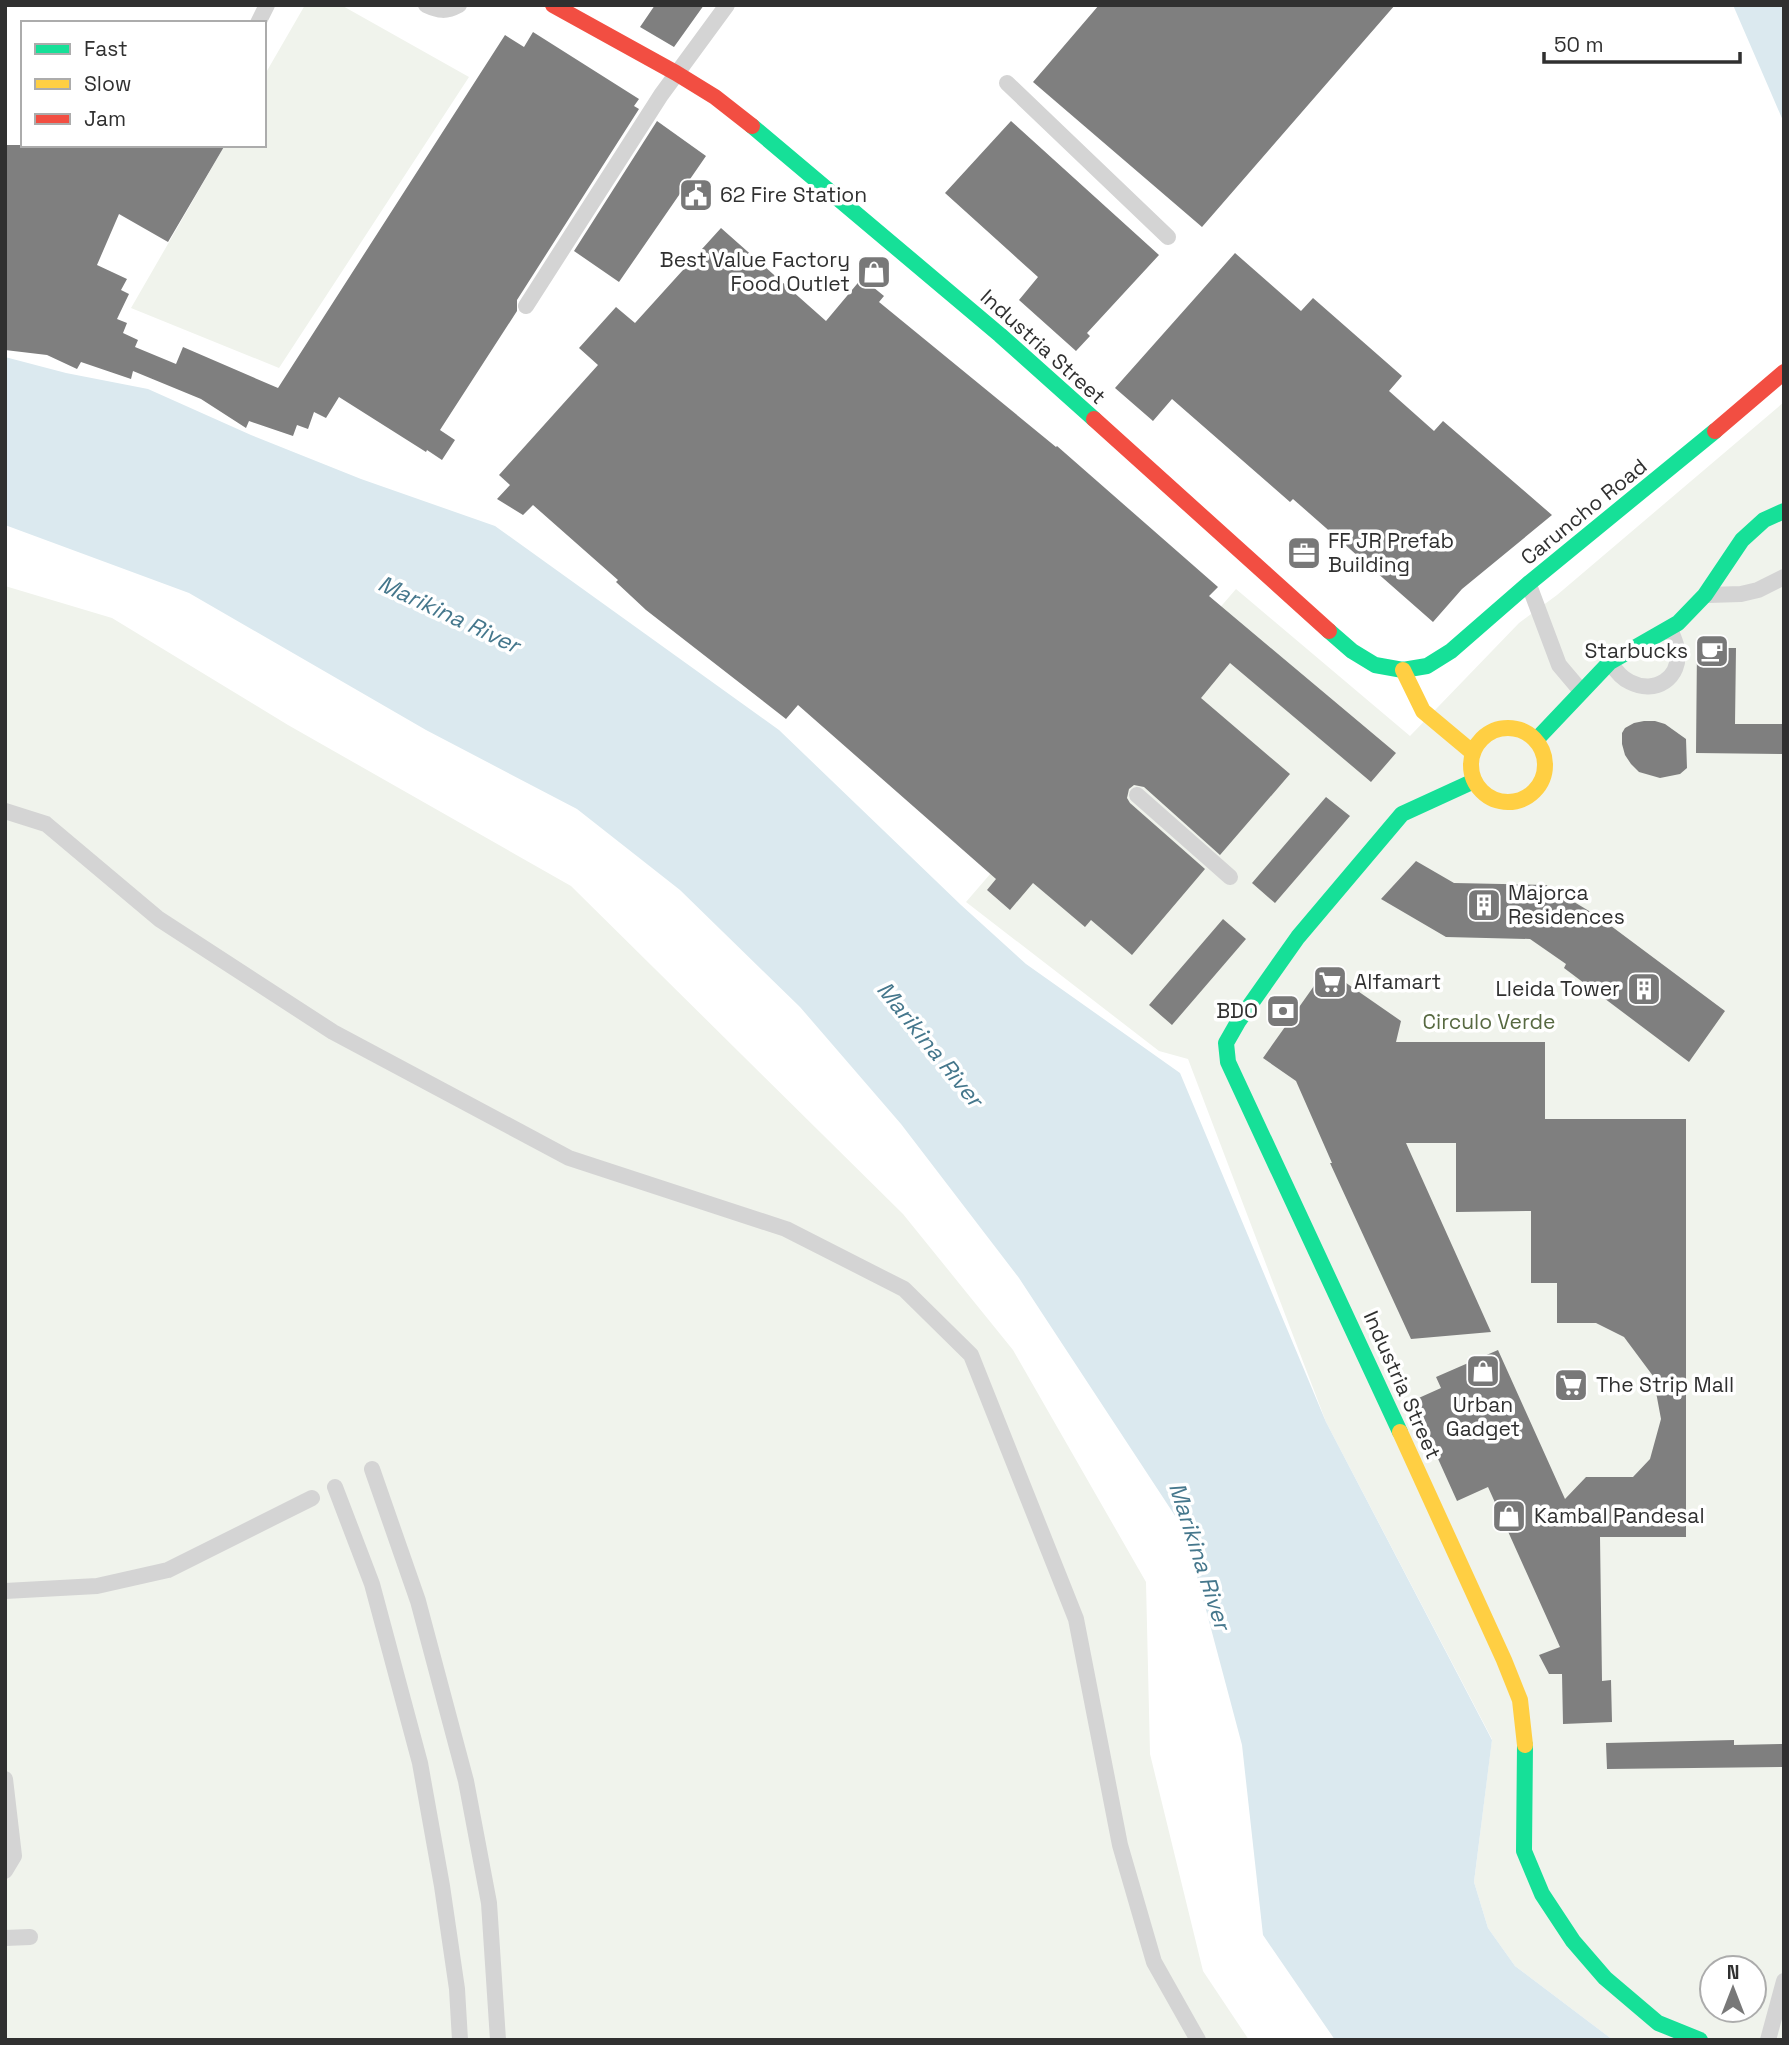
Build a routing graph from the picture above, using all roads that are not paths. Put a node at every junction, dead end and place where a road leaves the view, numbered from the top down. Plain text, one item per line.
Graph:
1 (267, 5) edge
2 (426, 5) edge
3 (459, 5) edge
4 (553, 5) edge
5 (727, 5) edge
6 (259, 21) edge
7 (676, 73) junction
8 (1007, 83) dead end
9 (1168, 237) dead end
10 (526, 306) dead end
11 (1784, 372) edge
12 (1784, 511) edge
13 (1784, 577) edge
14 (1528, 584) junction
15 (1706, 595) junction
16 (1670, 628) junction
17 (1610, 662) junction
18 (1403, 670) junction
19 (1581, 691) junction
20 (1536, 740) junction
21 (1472, 752) junction
22 (1474, 781) junction
23 (1137, 795) dead end
24 (5, 811) edge
25 (1230, 877) dead end
26 (372, 1469) dead end
27 (335, 1487) dead end
28 (312, 1498) dead end
29 (5, 1591) edge
30 (5, 1779) edge
31 (5, 1871) edge
32 (30, 1937) dead end
33 (5, 1938) edge
34 (1784, 1981) edge
35 (460, 2040) edge
36 (498, 2040) edge
37 (1198, 2040) edge
38 (1700, 2040) edge
39 (1768, 2040) edge

1 - 6 lane
2 - 3 lane
4 - 7 street, Industria Street
5 - 7 lane
7 - 10 lane
7 - 18 street, Industria Street
8 - 9 lane
11 - 14 street, Caruncho Road
12 - 15 street
13 - 15 lane
14 - 18 street, Caruncho Road
14 - 19 lane
15 - 16 street
16 - 17 street
16 - 17 lane
17 - 19 street
18 - 21 street
19 - 20 street
20 - 21 street
20 - 22 street
21 - 22 street
22 - 38 street, Industria Street
23 - 25 lane
24 - 37 lane
26 - 36 lane
27 - 35 lane
28 - 29 lane
30 - 31 lane
32 - 33 lane
34 - 39 lane

